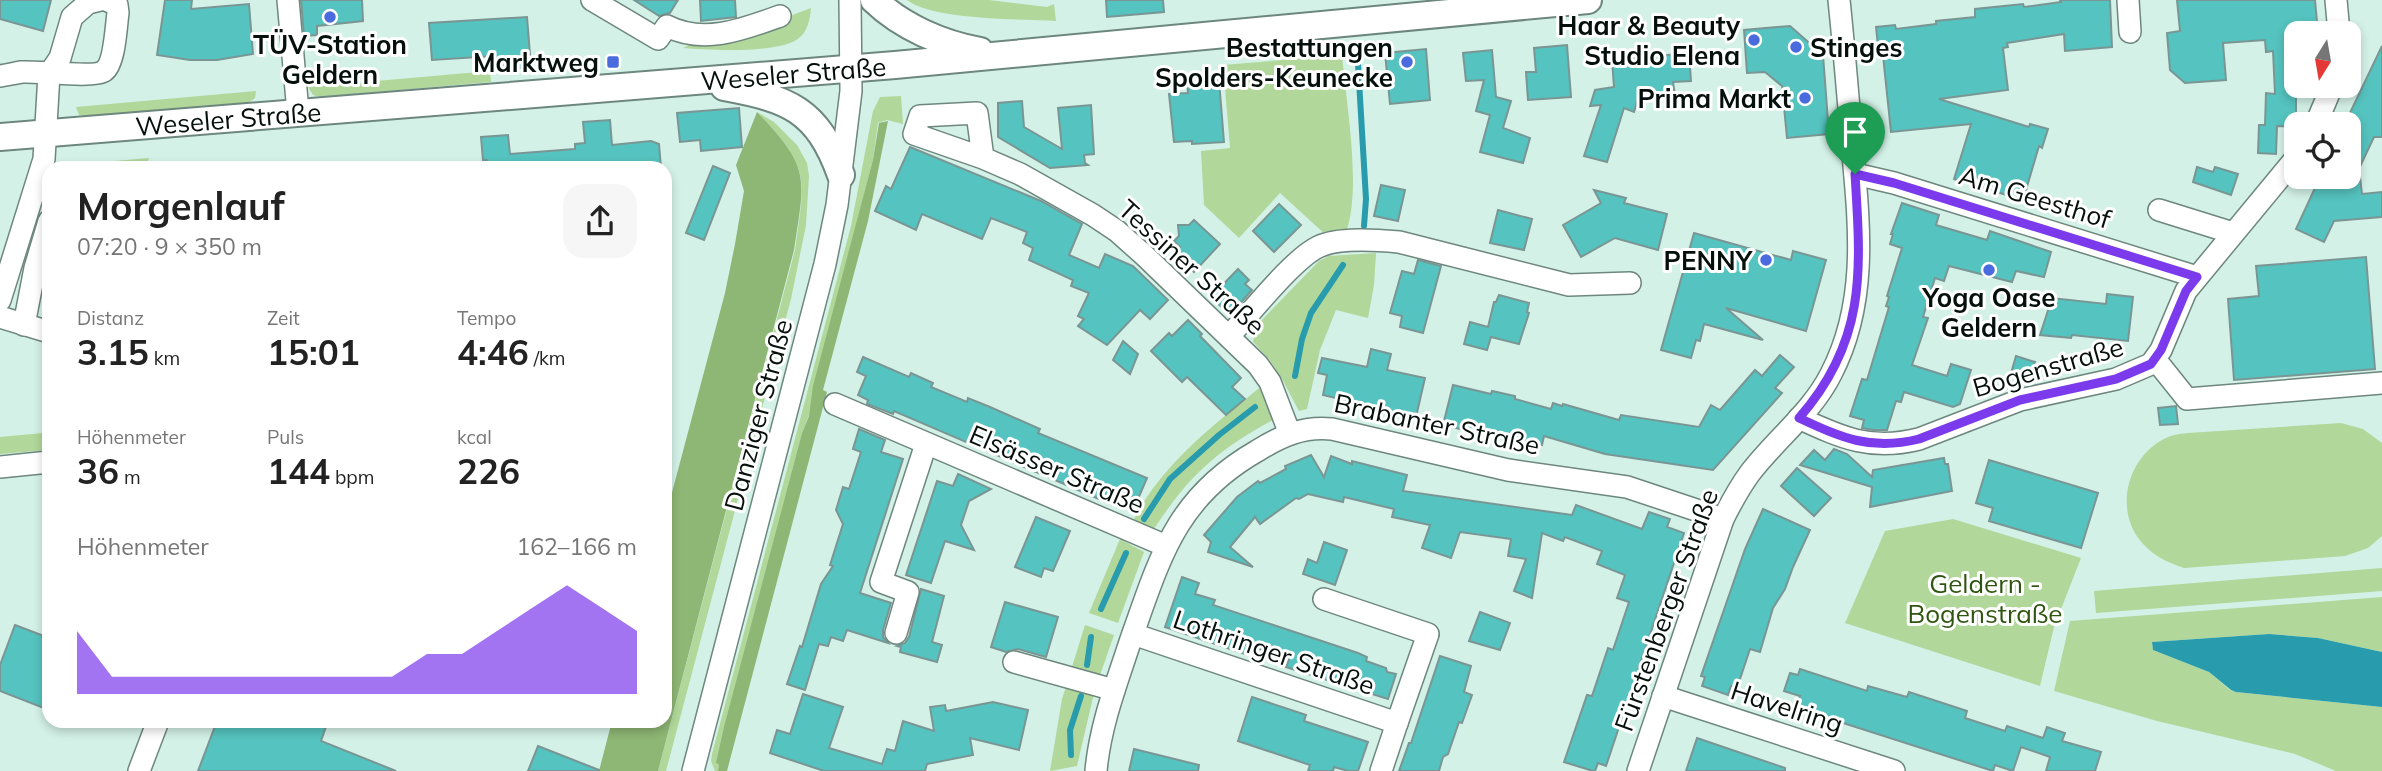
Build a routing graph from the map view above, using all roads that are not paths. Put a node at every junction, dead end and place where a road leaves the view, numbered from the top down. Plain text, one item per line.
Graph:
1 (288, 0) edge
2 (592, 0) edge
3 (850, 0) edge
4 (874, 0) edge
5 (1588, 0) edge
6 (1839, 0) edge
7 (2128, 0) edge
8 (2336, 0) edge
9 (110, 1) edge
10 (780, 16) dead end
11 (2338, 21) edge
12 (2130, 32) dead end
13 (999, 54) junction
14 (851, 69) junction
15 (49, 74) junction
16 (0, 76) edge
17 (681, 82) junction
18 (298, 112) junction
19 (46, 133) junction
20 (0, 137) edge
21 (982, 158) dead end
22 (43, 161) edge
23 (42, 164) edge
24 (2284, 172) edge
25 (1855, 174) junction
26 (841, 175) junction
27 (2159, 210) dead end
28 (2233, 233) junction
29 (42, 244) edge
30 (7, 254) edge
31 (2197, 277) junction
32 (1630, 282) dead end
33 (0, 300) edge
34 (0, 317) edge
35 (24, 325) junction
36 (42, 330) edge
37 (1229, 336) junction
38 (2154, 359) junction
39 (2382, 383) edge
40 (835, 404) dead end
41 (1799, 418) junction
42 (1290, 434) junction
43 (926, 444) junction
44 (42, 464) edge
45 (0, 467) edge
46 (1723, 519) junction
47 (1166, 546) junction
48 (1324, 599) dead end
49 (896, 632) dead end
50 (1133, 634) junction
51 (1014, 662) dead end
52 (1114, 690) junction
53 (1663, 696) junction
54 (1396, 723) junction
55 (155, 728) edge
56 (139, 771) edge
57 (693, 771) edge
58 (1096, 771) edge
59 (1381, 771) edge
60 (1638, 771) edge
61 (1894, 771) edge

1 - 18 street
2 - 10 street
3 - 14 street, Danziger Straße
4 - 13 main road
5 - 13 main road, Weseler Straße
6 - 25 street, Fürstenberger Straße
7 - 12 street
8 - 11 street
9 - 15 street
9 - 15 street
13 - 14 main road, Weseler Straße
14 - 17 main road, Weseler Straße
14 - 26 street, Danziger Straße
15 - 16 street
15 - 19 street
17 - 18 main road, Weseler Straße
17 - 26 main road
18 - 19 main road, Weseler Straße
19 - 20 main road, Weseler Straße
19 - 22 street
21 - 37 street, Tessiner Straße
23 - 30 street
24 - 28 street, Bogenstraße
25 - 31 street, Am Geesthof
25 - 41 street, Fürstenberger Straße
26 - 57 street, Danziger Straße
27 - 28 street
28 - 31 street, Bogenstraße
29 - 35 street
30 - 33 street
31 - 38 street, Bogenstraße
32 - 37 street
34 - 35 street
35 - 36 street
37 - 42 street, Tessiner Straße
38 - 39 street
38 - 41 street, Bogenstraße
40 - 43 street, Elsässer Straße
41 - 46 street, Fürstenberger Straße
42 - 46 street, Brabanter Straße
42 - 47 street, Brabanter Straße
43 - 47 street, Elsässer Straße
43 - 49 street, Elsässer Straße
44 - 45 street
46 - 53 street, Fürstenberger Straße
47 - 50 street, Brabanter Straße
48 - 54 street, Lothringer Straße
50 - 52 street, Brabanter Straße
50 - 54 street, Lothringer Straße
51 - 52 street
52 - 58 street, Brabanter Straße
53 - 60 street, Fürstenberger Straße
53 - 61 street, Havelring
54 - 59 street, Lothringer Straße
55 - 56 street

